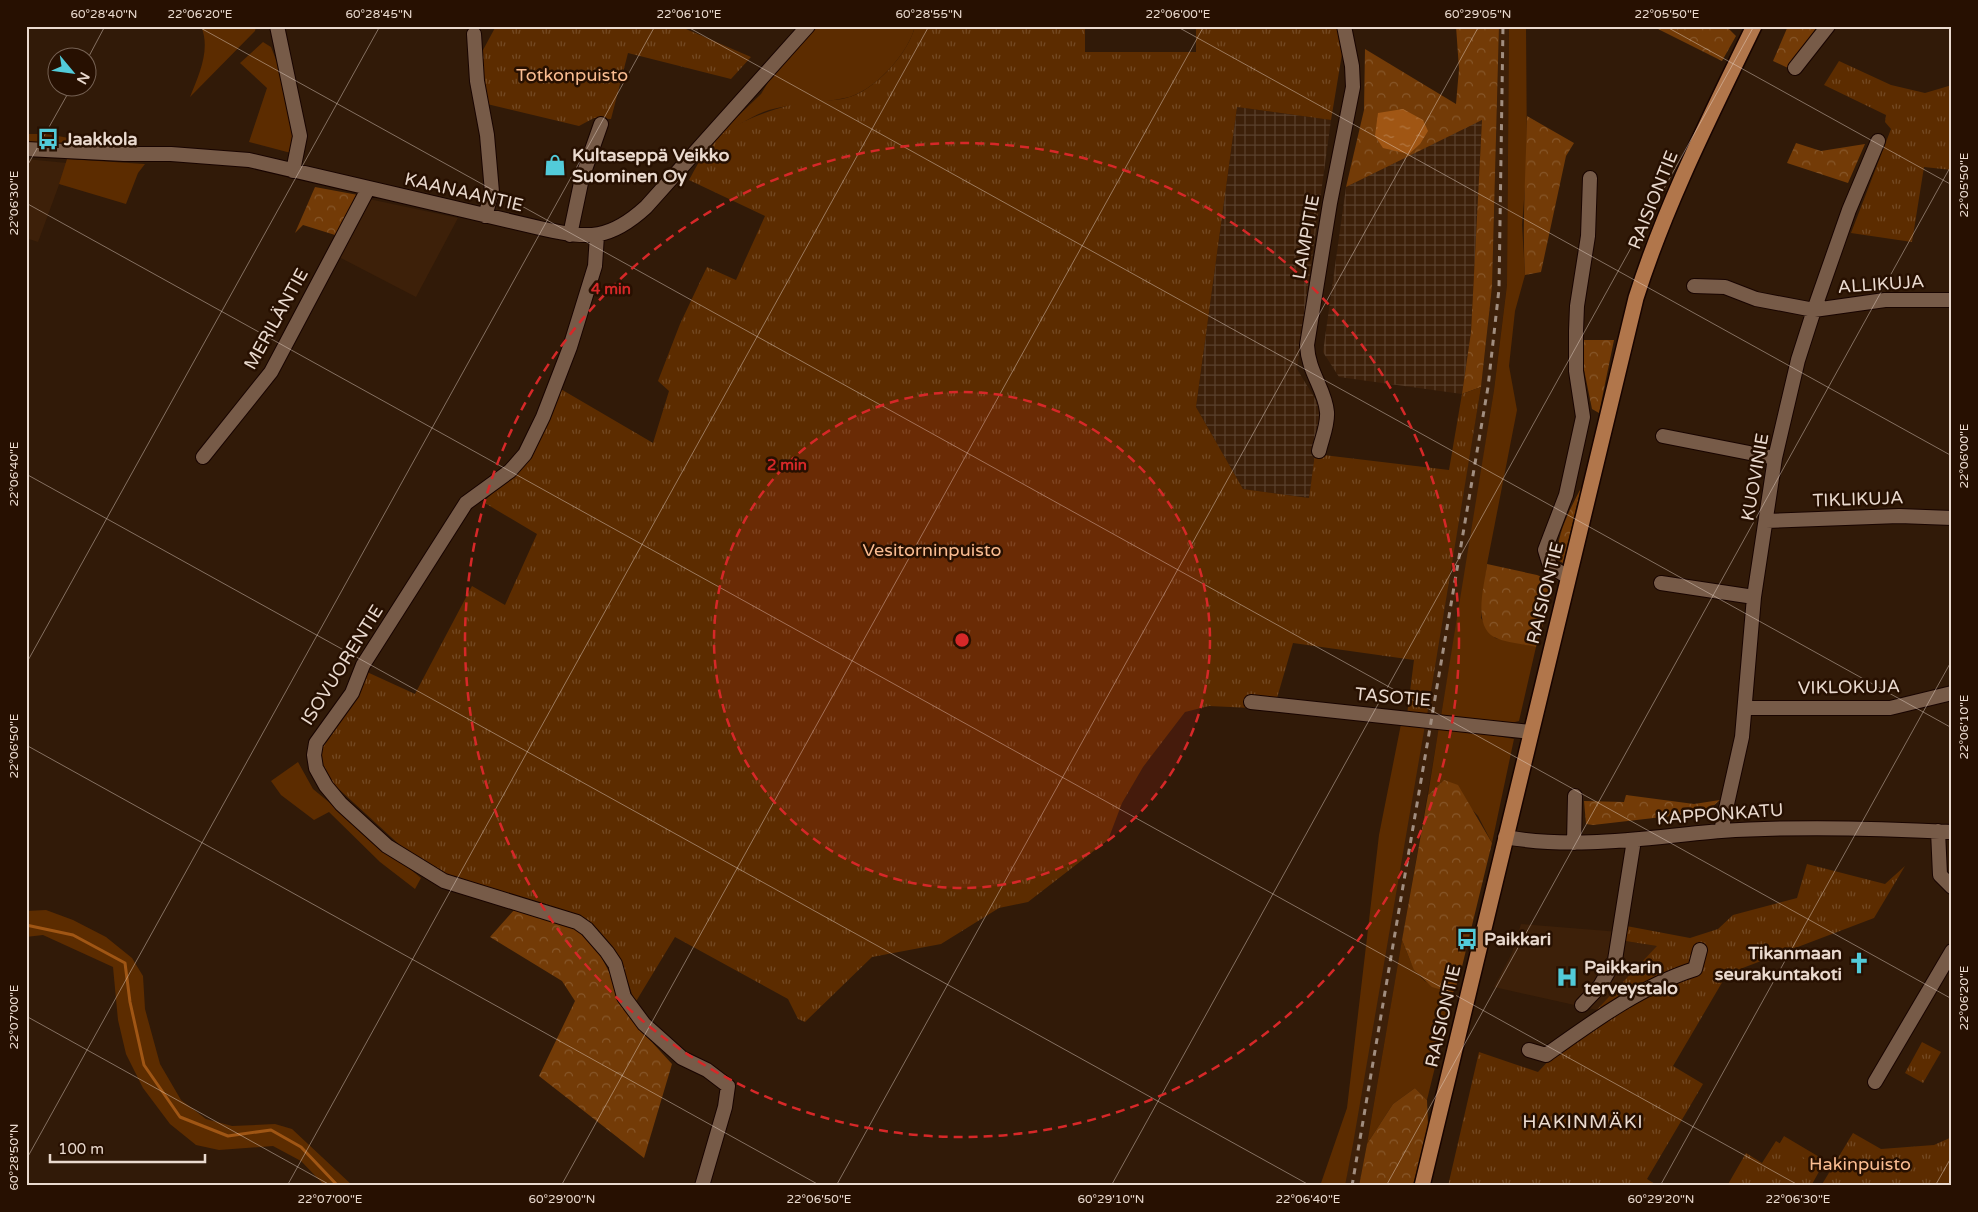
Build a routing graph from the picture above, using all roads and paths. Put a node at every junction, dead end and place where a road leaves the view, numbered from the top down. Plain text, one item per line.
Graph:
1 (276, 26) edge
2 (808, 26) edge
3 (1344, 26) edge
4 (1754, 26) edge
5 (1828, 26) edge
6 (474, 34) dead end
7 (1796, 68) dead end
8 (601, 124) dead end
9 (1878, 141) dead end
10 (26, 149) edge
11 (293, 171) junction
12 (1590, 178) dead end
13 (368, 189) junction
14 (485, 216) junction
15 (570, 235) junction
16 (597, 235) junction
17 (1694, 286) dead end
18 (1952, 300) edge
19 (1814, 310) junction
20 (1664, 436) dead end
21 (1319, 451) dead end
22 (203, 457) dead end
23 (1775, 458) junction
24 (1952, 518) edge
25 (1766, 521) junction
26 (1568, 577) junction
27 (1661, 583) dead end
28 (1754, 597) junction
29 (1952, 693) edge
30 (1251, 702) dead end
31 (1745, 708) junction
32 (1531, 732) junction
33 (1575, 796) dead end
34 (1721, 831) junction
35 (1945, 832) edge
36 (1505, 837) junction
37 (1634, 840) junction
38 (1574, 843) junction
39 (1952, 887) edge
40 (1700, 950) dead end
41 (1952, 951) edge
42 (1582, 1005) dead end
43 (1529, 1050) dead end
44 (1875, 1082) dead end
45 (702, 1186) edge
46 (1422, 1186) edge

1 - 11 street
2 - 16 street, KAANAANTIE
3 - 21 street, LAMPITIE
4 - 26 main road, RAISIONTIE
5 - 7 street
6 - 14 street
8 - 15 street
9 - 19 street, KUOVINIE
10 - 11 street, KAANAANTIE
11 - 13 street, KAANAANTIE
12 - 26 street
13 - 14 street, KAANAANTIE
13 - 22 street, MERILÄNTIE
14 - 15 street, KAANAANTIE
15 - 16 street, KAANAANTIE
16 - 45 street, ISOVUORENTIE
17 - 19 street, ALLIKUJA
18 - 19 street, ALLIKUJA
19 - 23 street, KUOVINIE
20 - 23 street
23 - 25 street, KUOVINIE
24 - 25 street, TIKLIKUJA
25 - 28 street, KUOVINIE
26 - 32 main road, RAISIONTIE
27 - 28 street
28 - 31 street, KUOVINIE
29 - 31 street, VIKLOKUJA
30 - 32 street, TASOTIE
31 - 34 street, KUOVINIE
32 - 36 main road, RAISIONTIE
33 - 38 street
34 - 35 street, KAPPONKATU
34 - 37 street, KAPPONKATU
35 - 39 street, KAPPONKATU
36 - 38 street, KAPPONKATU
36 - 46 main road, RAISIONTIE
37 - 38 street, KAPPONKATU
37 - 42 street
40 - 43 street
41 - 44 street

